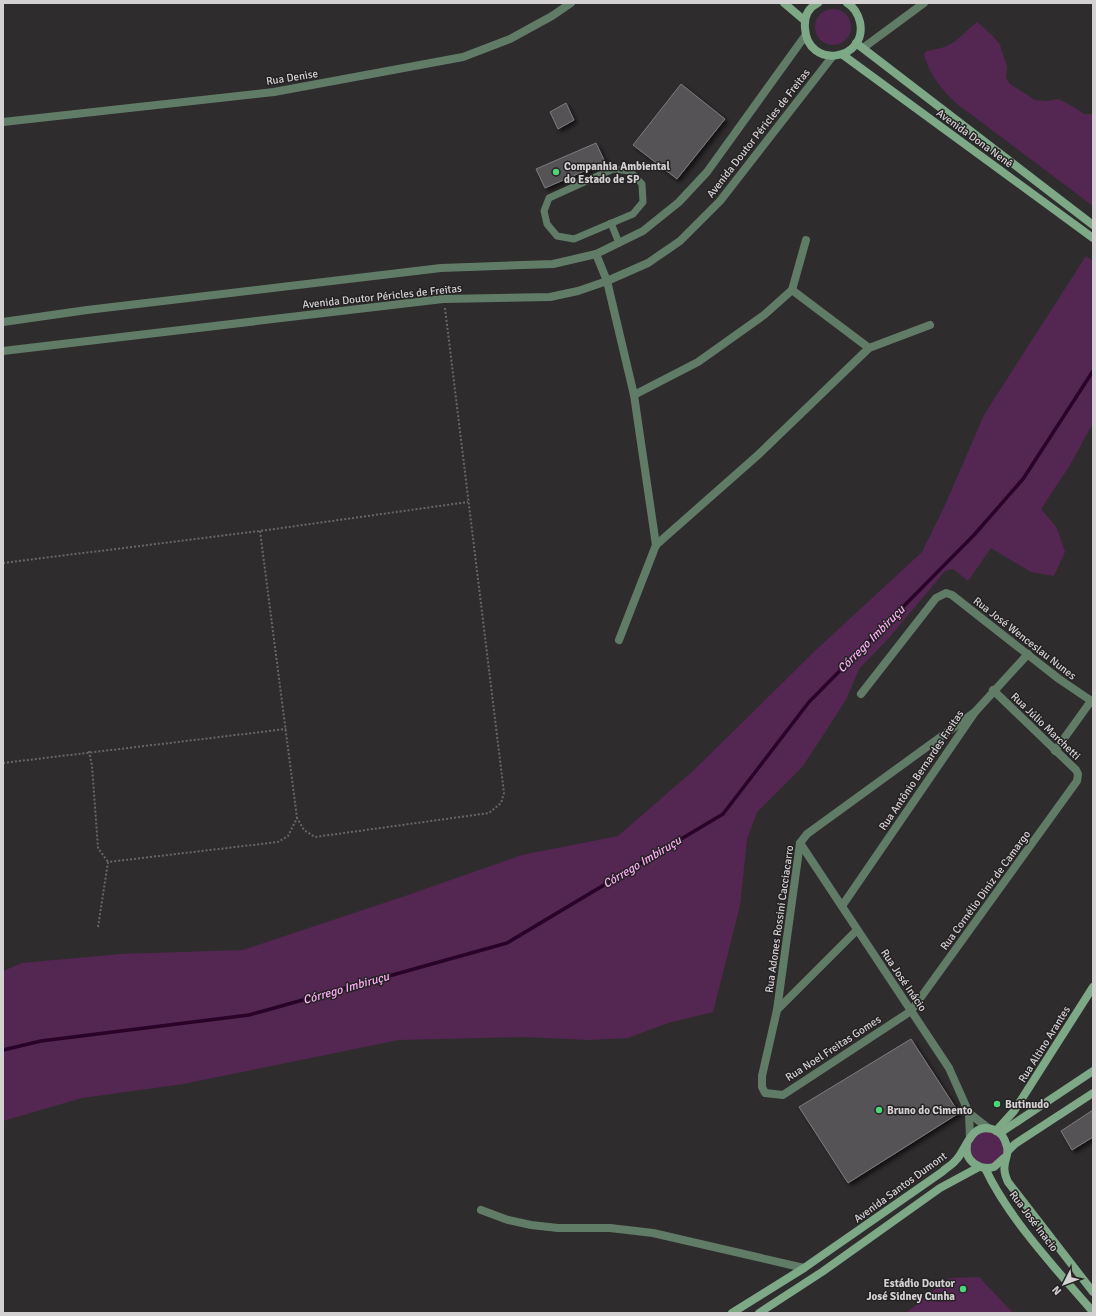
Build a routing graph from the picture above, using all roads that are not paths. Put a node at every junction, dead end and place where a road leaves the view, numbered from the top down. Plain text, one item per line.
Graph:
1 (571, 3) edge
2 (784, 3) edge
3 (817, 3) edge
4 (847, 3) edge
5 (924, 3) edge
6 (804, 20) junction
7 (805, 36) junction
8 (860, 45) junction
9 (843, 55) junction
10 (832, 57) junction
11 (3, 122) edge
12 (611, 223) junction
13 (1093, 225) edge
14 (1093, 238) edge
15 (806, 240) dead end
16 (619, 243) junction
17 (596, 254) junction
18 (607, 281) junction
19 (792, 290) junction
20 (3, 322) edge
21 (930, 325) dead end
22 (869, 348) junction
23 (3, 351) edge
24 (634, 395) junction
25 (656, 545) junction
26 (619, 640) dead end
27 (1028, 654) junction
28 (993, 690) junction
29 (861, 694) dead end
30 (1092, 701) edge
31 (974, 712) junction
32 (1055, 751) junction
33 (1077, 782) joint
34 (800, 843) junction
35 (842, 906) junction
36 (857, 930) junction
37 (1093, 987) edge
38 (777, 1010) junction
39 (911, 1011) junction
40 (1093, 1070) edge
41 (765, 1093) joint
42 (1093, 1093) edge
43 (969, 1113) junction
44 (995, 1131) junction
45 (968, 1140) junction
46 (1007, 1153) junction
47 (982, 1168) junction
48 (481, 1210) dead end
49 (804, 1268) junction
50 (1093, 1292) edge
51 (1093, 1312) edge
52 (732, 1313) edge
53 (759, 1313) edge

1 - 11 street, Rua Denise
2 - 6 street
3 - 6 street
4 - 8 street
5 - 8 street
6 - 7 street
7 - 10 street
7 - 16 street, Avenida Doutor Péricles de Freitas
8 - 9 street
8 - 13 street, Avenida Dona Nenê
9 - 10 street
9 - 14 street, Avenida Dona Nenê
10 - 18 street, Avenida Doutor Péricles de Freitas
12 - 12 lane
12 - 16 lane
15 - 19 street
16 - 17 street, Avenida Doutor Péricles de Freitas
17 - 18 street
17 - 20 street, Avenida Doutor Péricles de Freitas
18 - 23 street, Avenida Doutor Péricles de Freitas
18 - 24 street
19 - 22 street
19 - 24 street
21 - 22 street
22 - 25 street
24 - 25 street
25 - 26 street
27 - 28 street, Rua Antônio Bernardes Freitas
27 - 29 street, Rua José Wenceslau Nunes
27 - 30 street, Rua José Wenceslau Nunes
28 - 31 street, Rua Antônio Bernardes Freitas
28 - 32 street, Rua Júlio Marchetti
30 - 32 street, Rua José Wenceslau Nunes
31 - 34 street, Rua Adones Rossini Cacciacarro
31 - 35 street, Rua Antônio Bernardes Freitas
32 - 33 street, Rua Júlio Marchetti
33 - 39 street, Rua Cornélio Diniz de Camargo
34 - 35 street, Rua José Inácio
34 - 38 street, Rua Adones Rossini Cacciacarro
35 - 36 street, Rua José Inácio
36 - 38 street
36 - 39 street, Rua José Inácio
37 - 44 street, Rua Altino Arantes
38 - 41 street, Rua Adones Rossini Cacciacarro
39 - 41 street, Rua Noel Freitas Gomes
39 - 43 street, Rua José Inácio
40 - 44 street, Avenida Santos Dumont
42 - 46 street
43 - 44 street
43 - 45 street, Rua José Inácio
44 - 45 street, Avenida Santos Dumont
44 - 46 street, Rua José Inacio
45 - 47 street, Rua José Inacio
45 - 49 street, Avenida Santos Dumont
46 - 47 street
46 - 50 street, Rua José Inacio
47 - 51 street, Rua José Inacio
47 - 53 street
48 - 49 street
49 - 52 street, Avenida Santos Dumont

